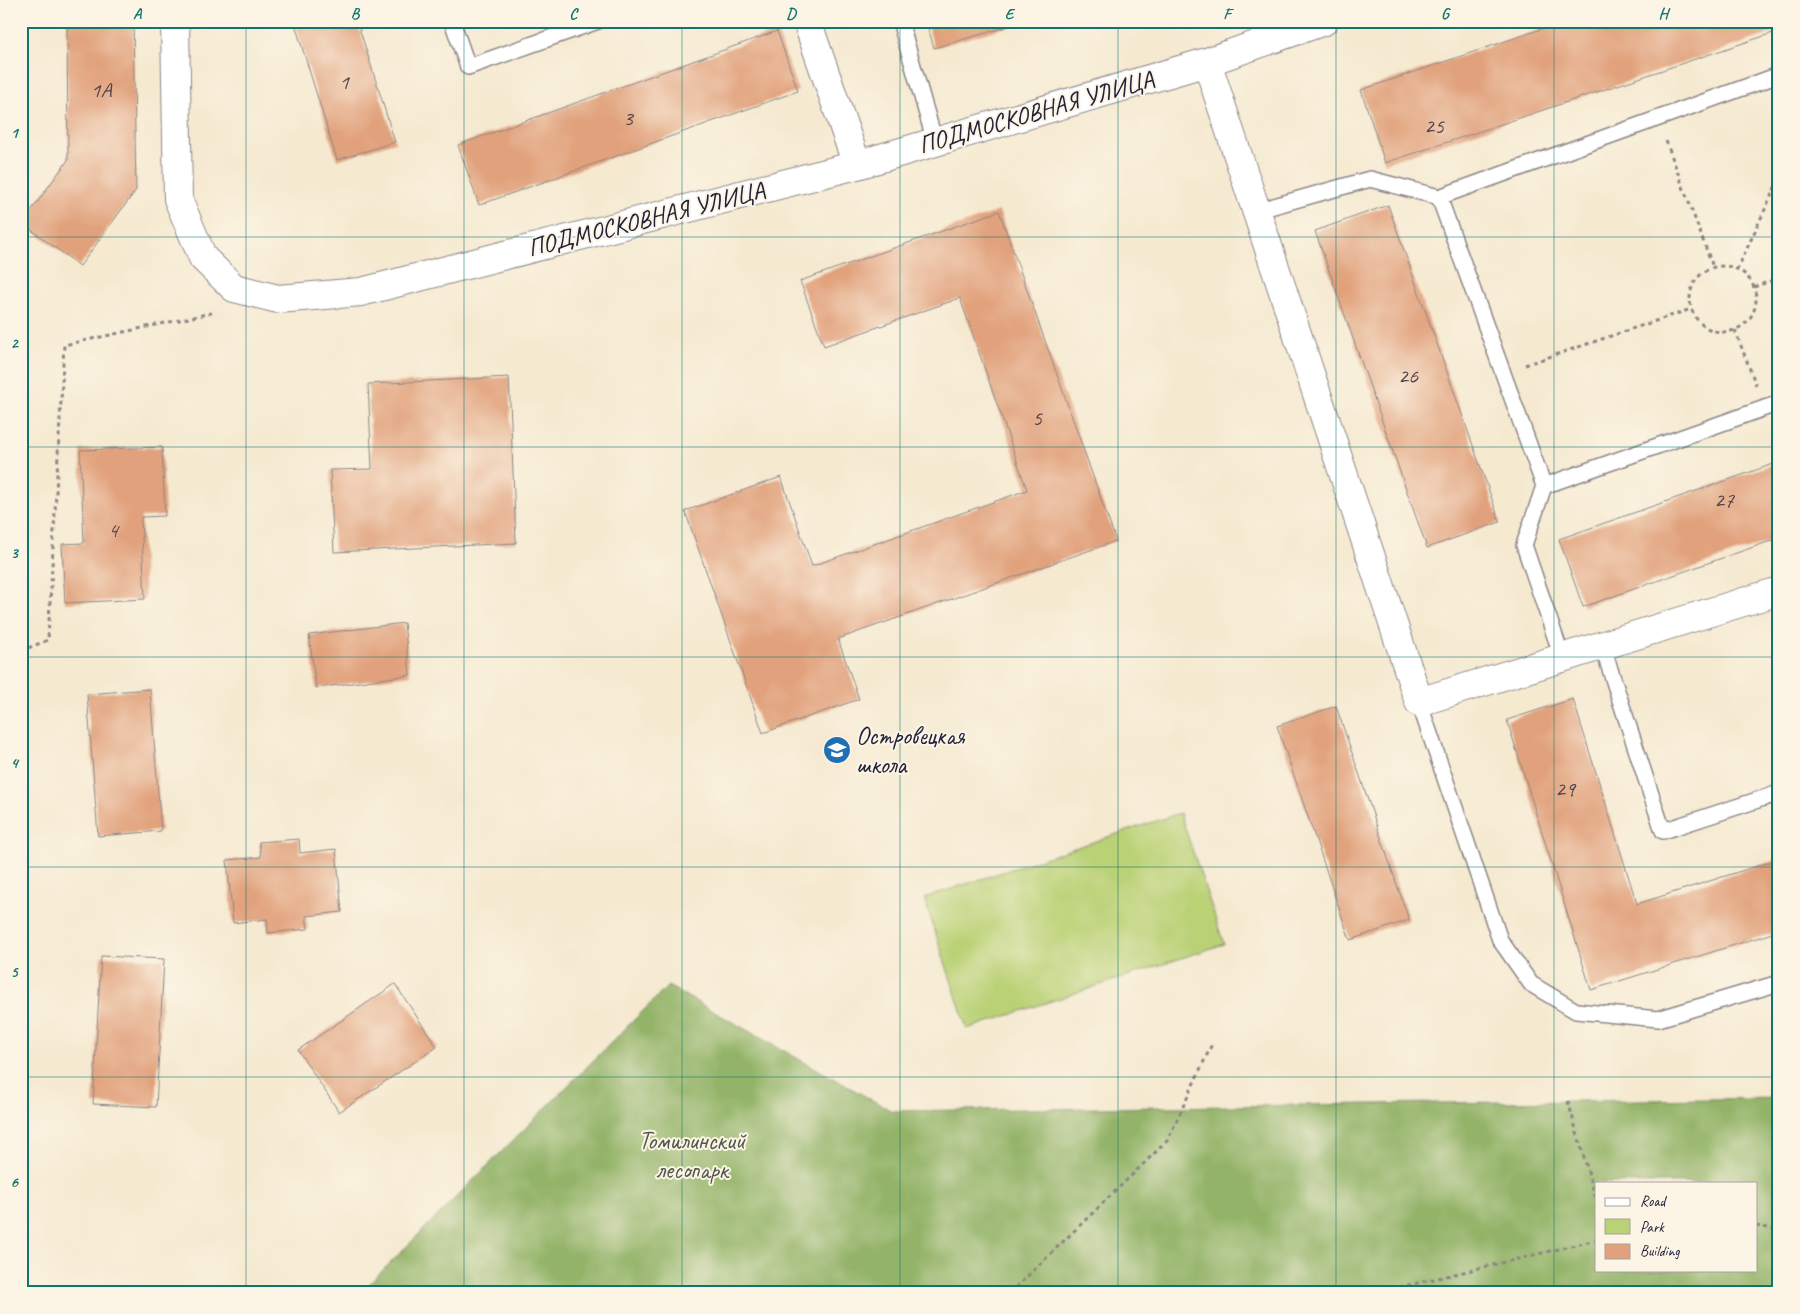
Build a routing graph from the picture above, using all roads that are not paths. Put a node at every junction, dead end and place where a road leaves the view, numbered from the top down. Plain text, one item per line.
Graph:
1 (175, 21) edge
2 (452, 21) edge
3 (598, 21) edge
4 (807, 21) edge
5 (900, 21) edge
6 (1324, 21) edge
7 (1207, 62) junction
8 (1779, 75) edge
9 (935, 142) junction
10 (857, 165) junction
11 (1439, 196) junction
12 (1256, 211) junction
13 (1779, 402) edge
14 (1544, 486) junction
15 (1779, 591) edge
16 (1602, 645) junction
17 (1562, 657) junction
18 (1419, 702) junction
19 (1779, 793) edge
20 (1779, 983) edge

1 - 10 street, ПОДМОСКОВНАЯ УЛИЦА
2 - 3 lane
4 - 10 street
5 - 9 lane
6 - 7 street, ПОДМОСКОВНАЯ УЛИЦА
7 - 9 street, ПОДМОСКОВНАЯ УЛИЦА
7 - 12 street
8 - 11 lane
9 - 10 street, ПОДМОСКОВНАЯ УЛИЦА
11 - 12 lane
11 - 14 lane
12 - 18 street
13 - 14 lane
14 - 17 lane
15 - 16 street
16 - 17 street
16 - 19 lane
17 - 18 street
18 - 20 lane

